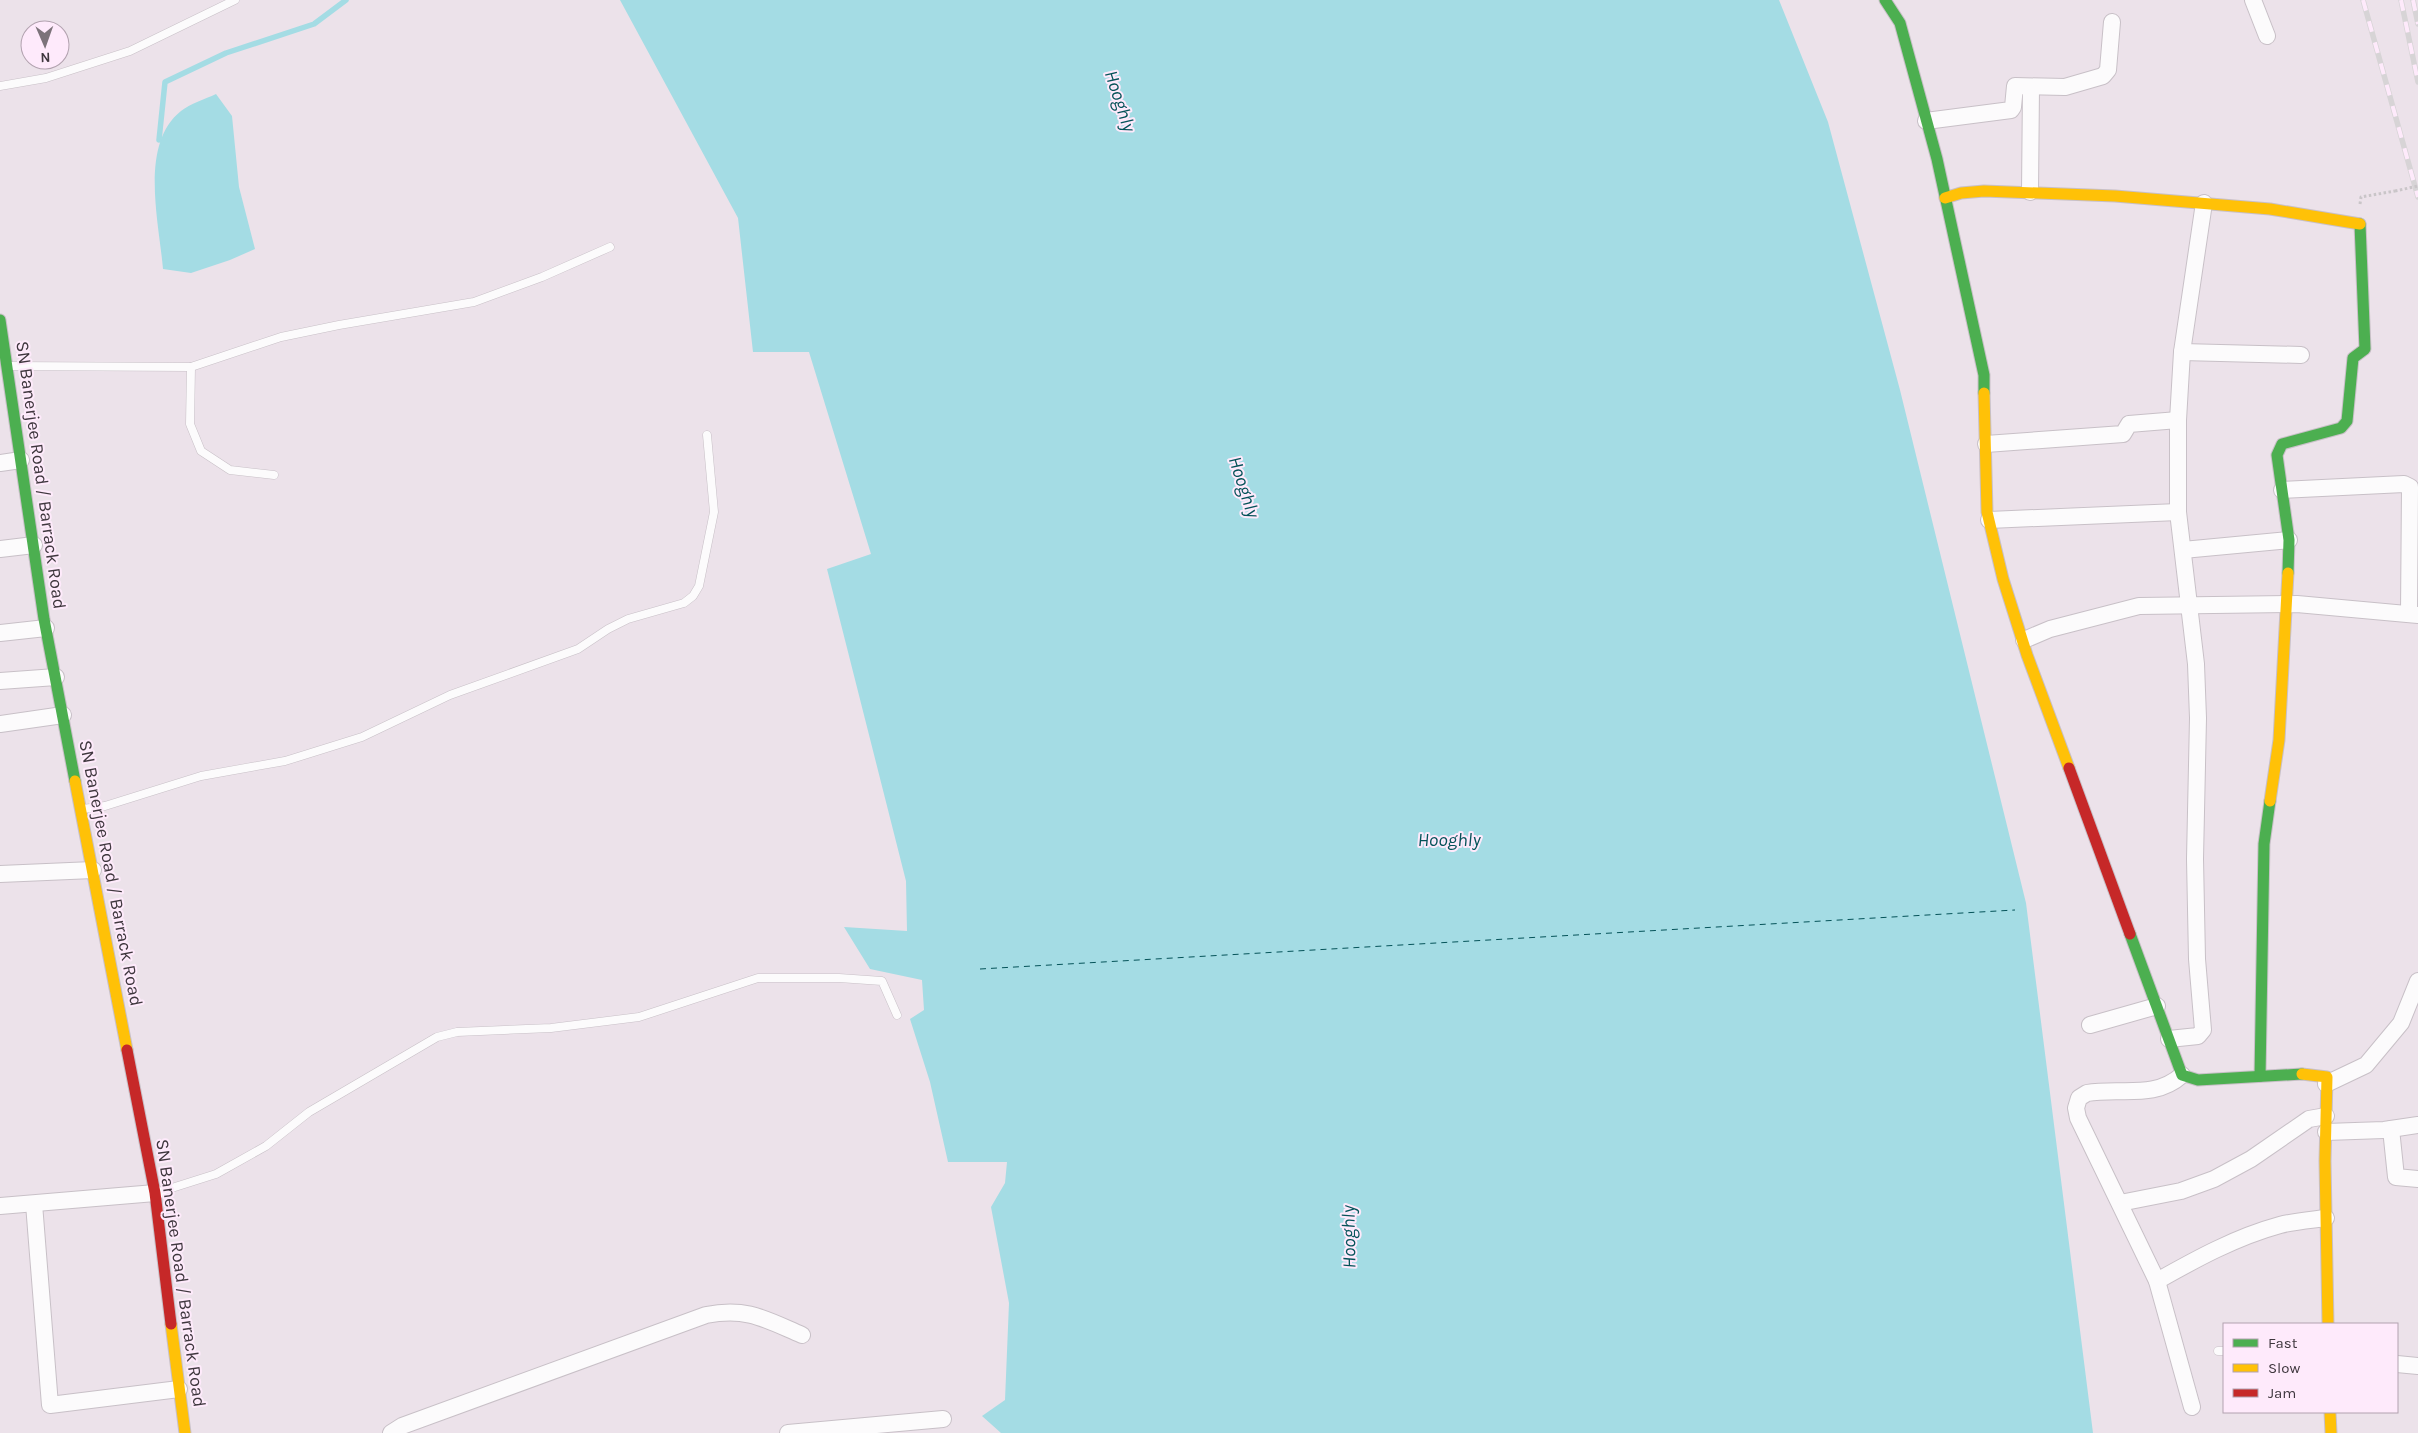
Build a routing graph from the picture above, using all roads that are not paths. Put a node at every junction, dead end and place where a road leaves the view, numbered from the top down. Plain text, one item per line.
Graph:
1 (235, 0) edge
2 (1885, 0) edge
3 (2253, 0) edge
4 (2112, 22) dead end
5 (2267, 36) dead end
6 (0, 86) edge
7 (2031, 86) junction
8 (1926, 121) junction
9 (2030, 192) junction
10 (1945, 198) junction
11 (2204, 203) junction
12 (610, 247) dead end
13 (0, 320) edge
14 (2, 344) edge
15 (2182, 352) junction
16 (2301, 354) dead end
17 (7, 366) junction
18 (192, 367) junction
19 (6, 398) edge
20 (2178, 420) junction
21 (707, 435) dead end
22 (1986, 444) junction
23 (21, 460) junction
24 (0, 463) edge
25 (274, 475) dead end
26 (2282, 490) junction
27 (2178, 512) junction
28 (1989, 520) junction
29 (2289, 540) junction
30 (34, 545) junction
31 (0, 549) edge
32 (2183, 550) junction
33 (2188, 604) junction
34 (2287, 604) junction
35 (2413, 614) edge
36 (46, 628) junction
37 (0, 633) edge
38 (2024, 640) junction
39 (56, 677) junction
40 (0, 682) edge
41 (63, 715) junction
42 (0, 724) edge
43 (81, 810) junction
44 (93, 870) junction
45 (0, 874) edge
46 (2418, 981) edge
47 (2157, 1006) junction
48 (897, 1015) dead end
49 (2090, 1025) dead end
50 (2169, 1039) junction
51 (2182, 1075) junction
52 (2260, 1076) junction
53 (2326, 1084) junction
54 (2326, 1124) junction
55 (2418, 1125) edge
56 (2391, 1129) junction
57 (2418, 1179) edge
58 (156, 1193) junction
59 (2120, 1203) junction
60 (34, 1204) junction
61 (0, 1206) edge
62 (2326, 1218) junction
63 (2157, 1281) junction
64 (2328, 1323) edge
65 (802, 1335) dead end
66 (2398, 1364) edge
67 (2418, 1366) edge
68 (179, 1389) junction
69 (2192, 1407) dead end
70 (2330, 1413) edge
71 (944, 1419) dead end
72 (185, 1433) edge
73 (392, 1433) edge
74 (788, 1433) edge
75 (2331, 1433) edge

1 - 6 lane
2 - 8 street
3 - 5 street
4 - 7 street
7 - 8 street
7 - 9 street
8 - 10 street
9 - 10 street
9 - 11 street
10 - 22 street
11 - 15 street
11 - 26 street
12 - 18 lane
13 - 14 street, SN Banerjee Road / Barrack Road
14 - 17 street, SN Banerjee Road / Barrack Road
15 - 16 street
15 - 20 street
17 - 18 lane
17 - 19 street, SN Banerjee Road / Barrack Road
18 - 25 lane
19 - 23 street, SN Banerjee Road / Barrack Road
20 - 22 street
20 - 27 street
21 - 43 lane
22 - 28 street
23 - 24 street
23 - 30 street, SN Banerjee Road / Barrack Road
26 - 29 street
26 - 35 street
27 - 28 street
27 - 32 street
28 - 38 street
29 - 32 street
29 - 34 street
30 - 31 street
30 - 36 street, SN Banerjee Road / Barrack Road
32 - 33 street
33 - 34 street
33 - 38 street
33 - 50 street
34 - 35 street
34 - 52 street
36 - 37 street
36 - 39 street, SN Banerjee Road / Barrack Road
38 - 47 street
39 - 40 street
39 - 41 street, SN Banerjee Road / Barrack Road
41 - 42 street
41 - 43 street, SN Banerjee Road / Barrack Road
43 - 44 street, SN Banerjee Road / Barrack Road
44 - 45 street
44 - 58 street, SN Banerjee Road / Barrack Road
46 - 53 street
47 - 49 street
47 - 50 street
48 - 58 lane
50 - 51 street
51 - 52 street
51 - 59 street
52 - 53 street
53 - 54 street
54 - 56 street
54 - 59 street
54 - 62 street
55 - 56 street
56 - 57 street
58 - 60 street
58 - 68 street, SN Banerjee Road / Barrack Road
59 - 63 street
60 - 61 street
60 - 68 street
62 - 63 street
62 - 64 street
63 - 69 street
65 - 73 street
66 - 67 street
68 - 72 street, SN Banerjee Road / Barrack Road
70 - 75 street
71 - 74 street

